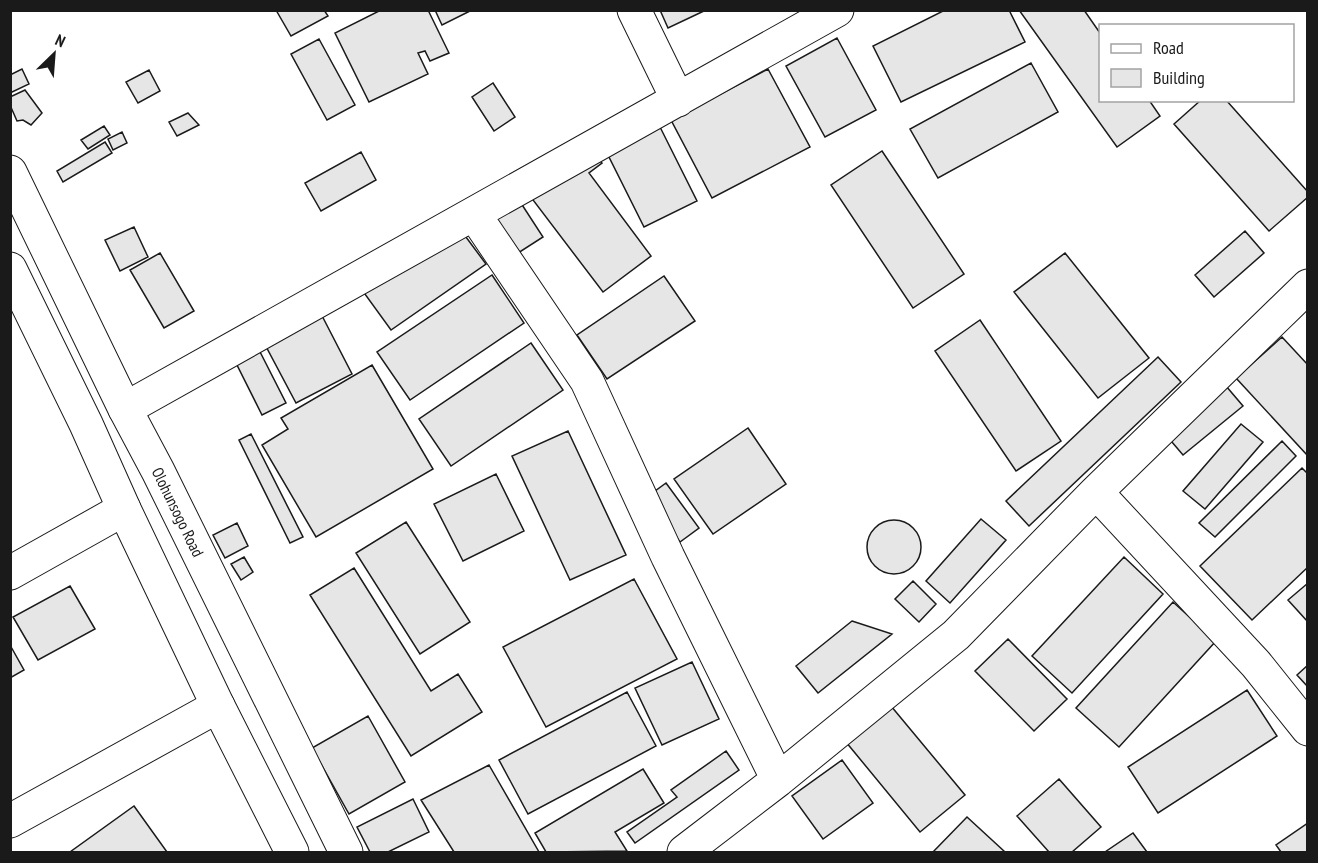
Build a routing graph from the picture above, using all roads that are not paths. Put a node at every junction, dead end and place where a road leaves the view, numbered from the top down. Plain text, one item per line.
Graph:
1 (634, 10) edge
2 (837, 10) edge
3 (678, 100) junction
4 (10, 172) edge
5 (474, 214) junction
6 (10, 269) edge
7 (1308, 286) edge
8 (124, 409) junction
9 (1096, 492) junction
10 (124, 509) junction
11 (10, 573) edge
12 (218, 706) junction
13 (1308, 729) edge
14 (778, 780) junction
15 (10, 821) edge
16 (292, 852) edge
17 (346, 852) edge
18 (684, 852) edge

1 - 3 street
2 - 3 street
3 - 5 street
4 - 8 street, Olohunsogo Road
5 - 8 street
5 - 14 street
6 - 10 street
7 - 9 street
8 - 17 street, Olohunsogo Road
9 - 13 street
9 - 14 street
10 - 11 street
10 - 12 street
12 - 15 street
12 - 16 street
14 - 18 street

